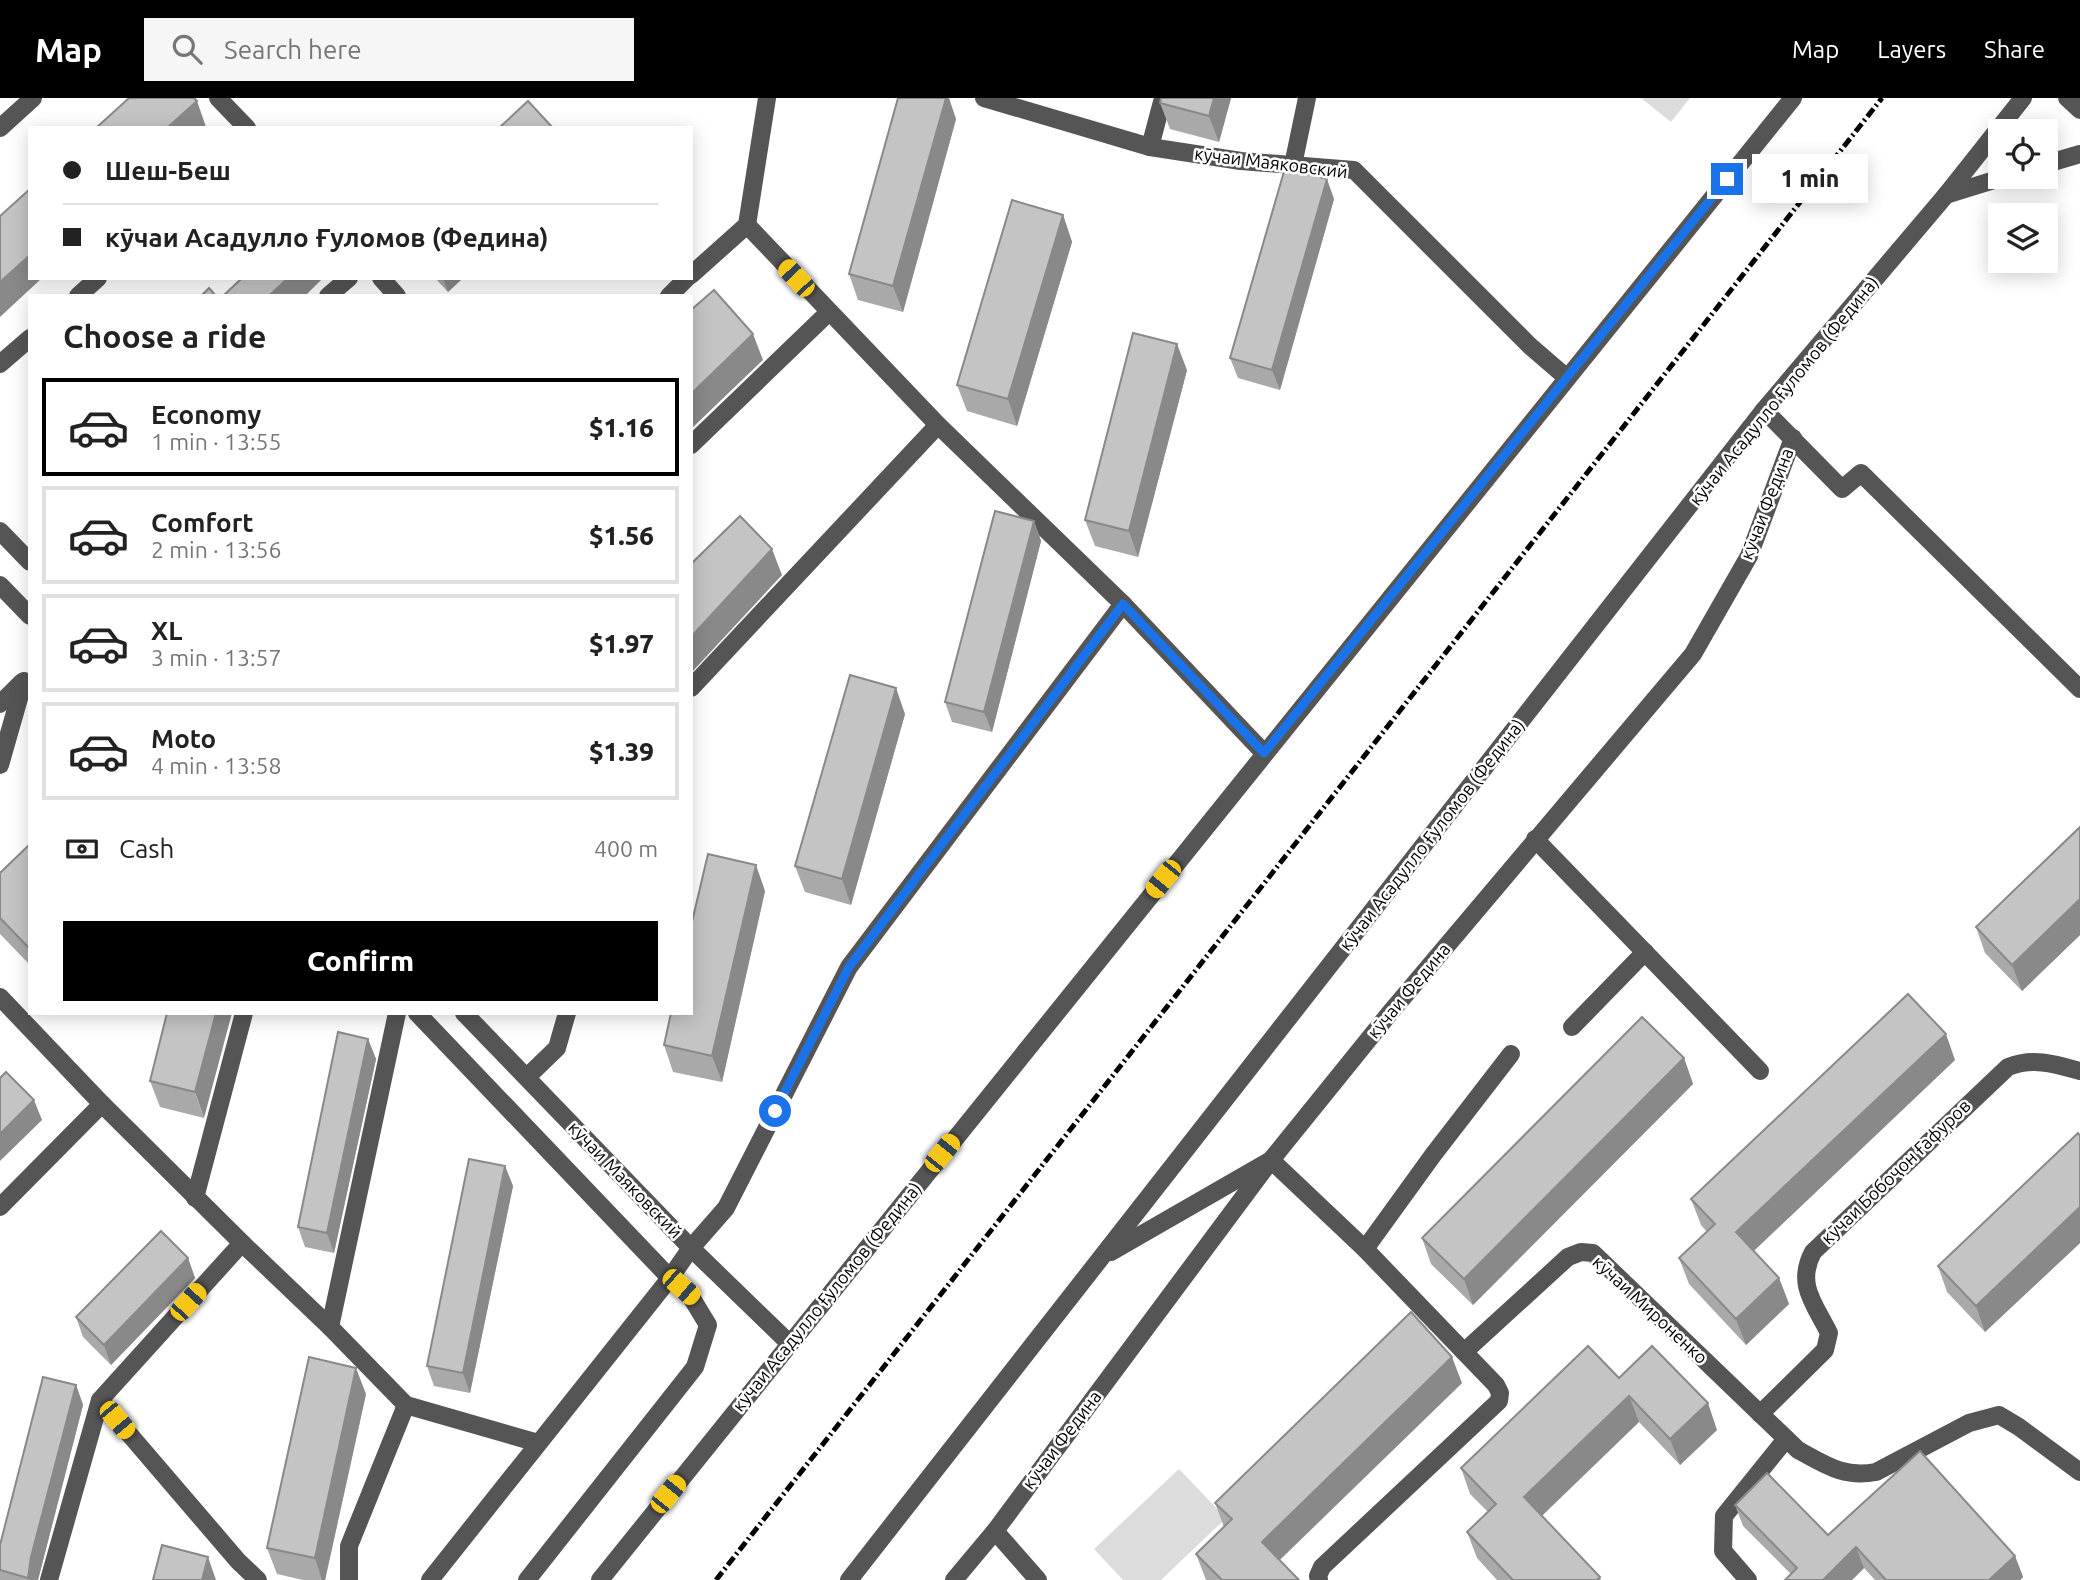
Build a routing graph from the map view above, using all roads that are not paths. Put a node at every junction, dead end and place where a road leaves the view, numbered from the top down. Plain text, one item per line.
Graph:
1 (33, 98) edge
2 (218, 98) edge
3 (767, 98) edge
4 (984, 98) edge
5 (1163, 98) edge
6 (1307, 98) edge
7 (1793, 98) edge
8 (2023, 98) edge
9 (2067, 98) edge
10 (2080, 110) edge
11 (245, 126) edge
12 (0, 128) edge
13 (1150, 147) junction
14 (2080, 154) edge
15 (2058, 160) edge
16 (1293, 165) junction
17 (1988, 182) edge
18 (1946, 195) junction
19 (747, 225) junction
20 (693, 273) edge
21 (96, 280) edge
22 (347, 280) edge
23 (383, 280) edge
24 (685, 280) edge
25 (80, 294) edge
26 (330, 294) edge
27 (395, 294) edge
28 (671, 294) edge
29 (830, 312) junction
30 (28, 340) edge
31 (0, 364) edge
32 (1566, 377) junction
33 (1764, 410) junction
34 (938, 425) junction
35 (1793, 438) junction
36 (693, 443) edge
37 (0, 531) edge
38 (27, 555) edge
39 (0, 585) edge
40 (1123, 604) junction
41 (28, 614) edge
42 (27, 678) edge
43 (693, 686) edge
44 (2080, 690) edge
45 (0, 704) edge
46 (1264, 753) junction
47 (0, 765) edge
48 (1535, 839) junction
49 (1645, 952) junction
50 (0, 997) edge
51 (243, 1015) edge
52 (397, 1015) edge
53 (419, 1015) edge
54 (466, 1015) edge
55 (566, 1015) edge
56 (1572, 1027) dead end
57 (1511, 1054) dead end
58 (1760, 1071) dead end
59 (2080, 1071) edge
60 (527, 1077) junction
61 (102, 1104) junction
62 (1271, 1160) junction
63 (195, 1198) junction
64 (0, 1207) edge
65 (242, 1243) junction
66 (691, 1248) junction
67 (1365, 1249) junction
68 (1102, 1257) junction
69 (670, 1278) junction
70 (330, 1327) junction
71 (789, 1343) junction
72 (1464, 1352) junction
73 (100, 1400) junction
74 (406, 1405) junction
75 (1760, 1414) junction
76 (538, 1443) junction
77 (1792, 1445) junction
78 (2080, 1472) edge
79 (995, 1531) junction
80 (49, 1580) edge
81 (258, 1580) edge
82 (349, 1580) edge
83 (430, 1580) edge
84 (527, 1580) edge
85 (600, 1580) edge
86 (849, 1580) edge
87 (954, 1580) edge
88 (1038, 1580) edge
89 (1319, 1580) edge
90 (1748, 1580) edge

1 - 12 street
2 - 11 street
3 - 19 street
4 - 13 street, кӯчаи Маяковский
5 - 13 street
6 - 16 street
7 - 32 street, кӯчаи Асадулло Ғуломов (Федина)
8 - 18 street, кӯчаи Асадулло Ғуломов (Федина)
9 - 10 street
13 - 16 street, кӯчаи Маяковский
14 - 15 street
16 - 32 street, кӯчаи Маяковский
17 - 18 street
18 - 33 street, кӯчаи Асадулло Ғуломов (Федина)
19 - 20 street
19 - 29 street
21 - 25 street
22 - 26 street
23 - 27 street
24 - 28 street
29 - 34 street
29 - 36 street
30 - 31 street
32 - 46 street, кӯчаи Асадулло Ғуломов (Федина)
33 - 35 street
33 - 68 street, кӯчаи Асадулло Ғуломов (Федина)
34 - 40 street
34 - 43 street
35 - 44 street
35 - 48 street, кӯчаи Федина
37 - 38 street
39 - 41 street
40 - 46 street
40 - 66 street
42 - 45 street
42 - 47 street
46 - 71 street, кӯчаи Асадулло Ғуломов (Федина)
48 - 49 street
48 - 62 street, кӯчаи Федина
49 - 56 street
49 - 58 street
50 - 61 street
51 - 63 street
52 - 70 street
53 - 69 street
54 - 60 street, кӯчаи Маяковский
55 - 60 street
57 - 67 street
59 - 75 street, кӯчаи Бобоҷон Ғафуров
60 - 66 street, кӯчаи Маяковский
61 - 63 street
61 - 64 street
62 - 67 street
62 - 68 street
62 - 79 street, кӯчаи Федина
63 - 65 street
65 - 70 street
65 - 73 street
66 - 69 street
66 - 71 street, кӯчаи Маяковский
67 - 72 street
68 - 86 street, кӯчаи Асадулло Ғуломов (Федина)
69 - 76 street
69 - 84 street
70 - 74 street
71 - 85 street, кӯчаи Асадулло Ғуломов (Федина)
72 - 75 street, кӯчаи Мироненко
72 - 89 street
73 - 80 street
73 - 81 street
74 - 76 street
74 - 82 street
75 - 77 street, кӯчаи Мироненко
76 - 83 street
77 - 78 street, кӯчаи Мироненко
77 - 90 street
79 - 87 street, кӯчаи Федина
79 - 88 street

